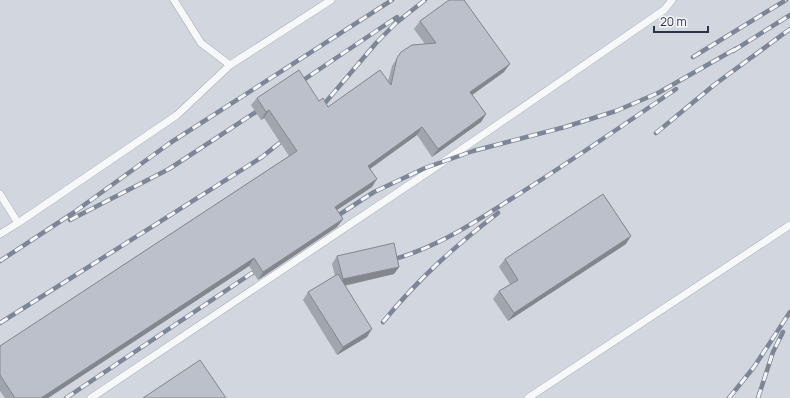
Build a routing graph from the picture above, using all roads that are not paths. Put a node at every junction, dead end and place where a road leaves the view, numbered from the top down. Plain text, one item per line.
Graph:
1 (174, 0) edge
2 (330, 0) edge
3 (672, 0) edge
4 (230, 65) junction
5 (0, 194) edge
6 (18, 222) junction
7 (790, 225) edge
8 (0, 234) edge
9 (91, 398) edge
10 (528, 398) edge

1 - 4 lane
2 - 4 lane
3 - 9 lane
4 - 6 lane
5 - 6 lane
6 - 8 lane
7 - 10 lane

